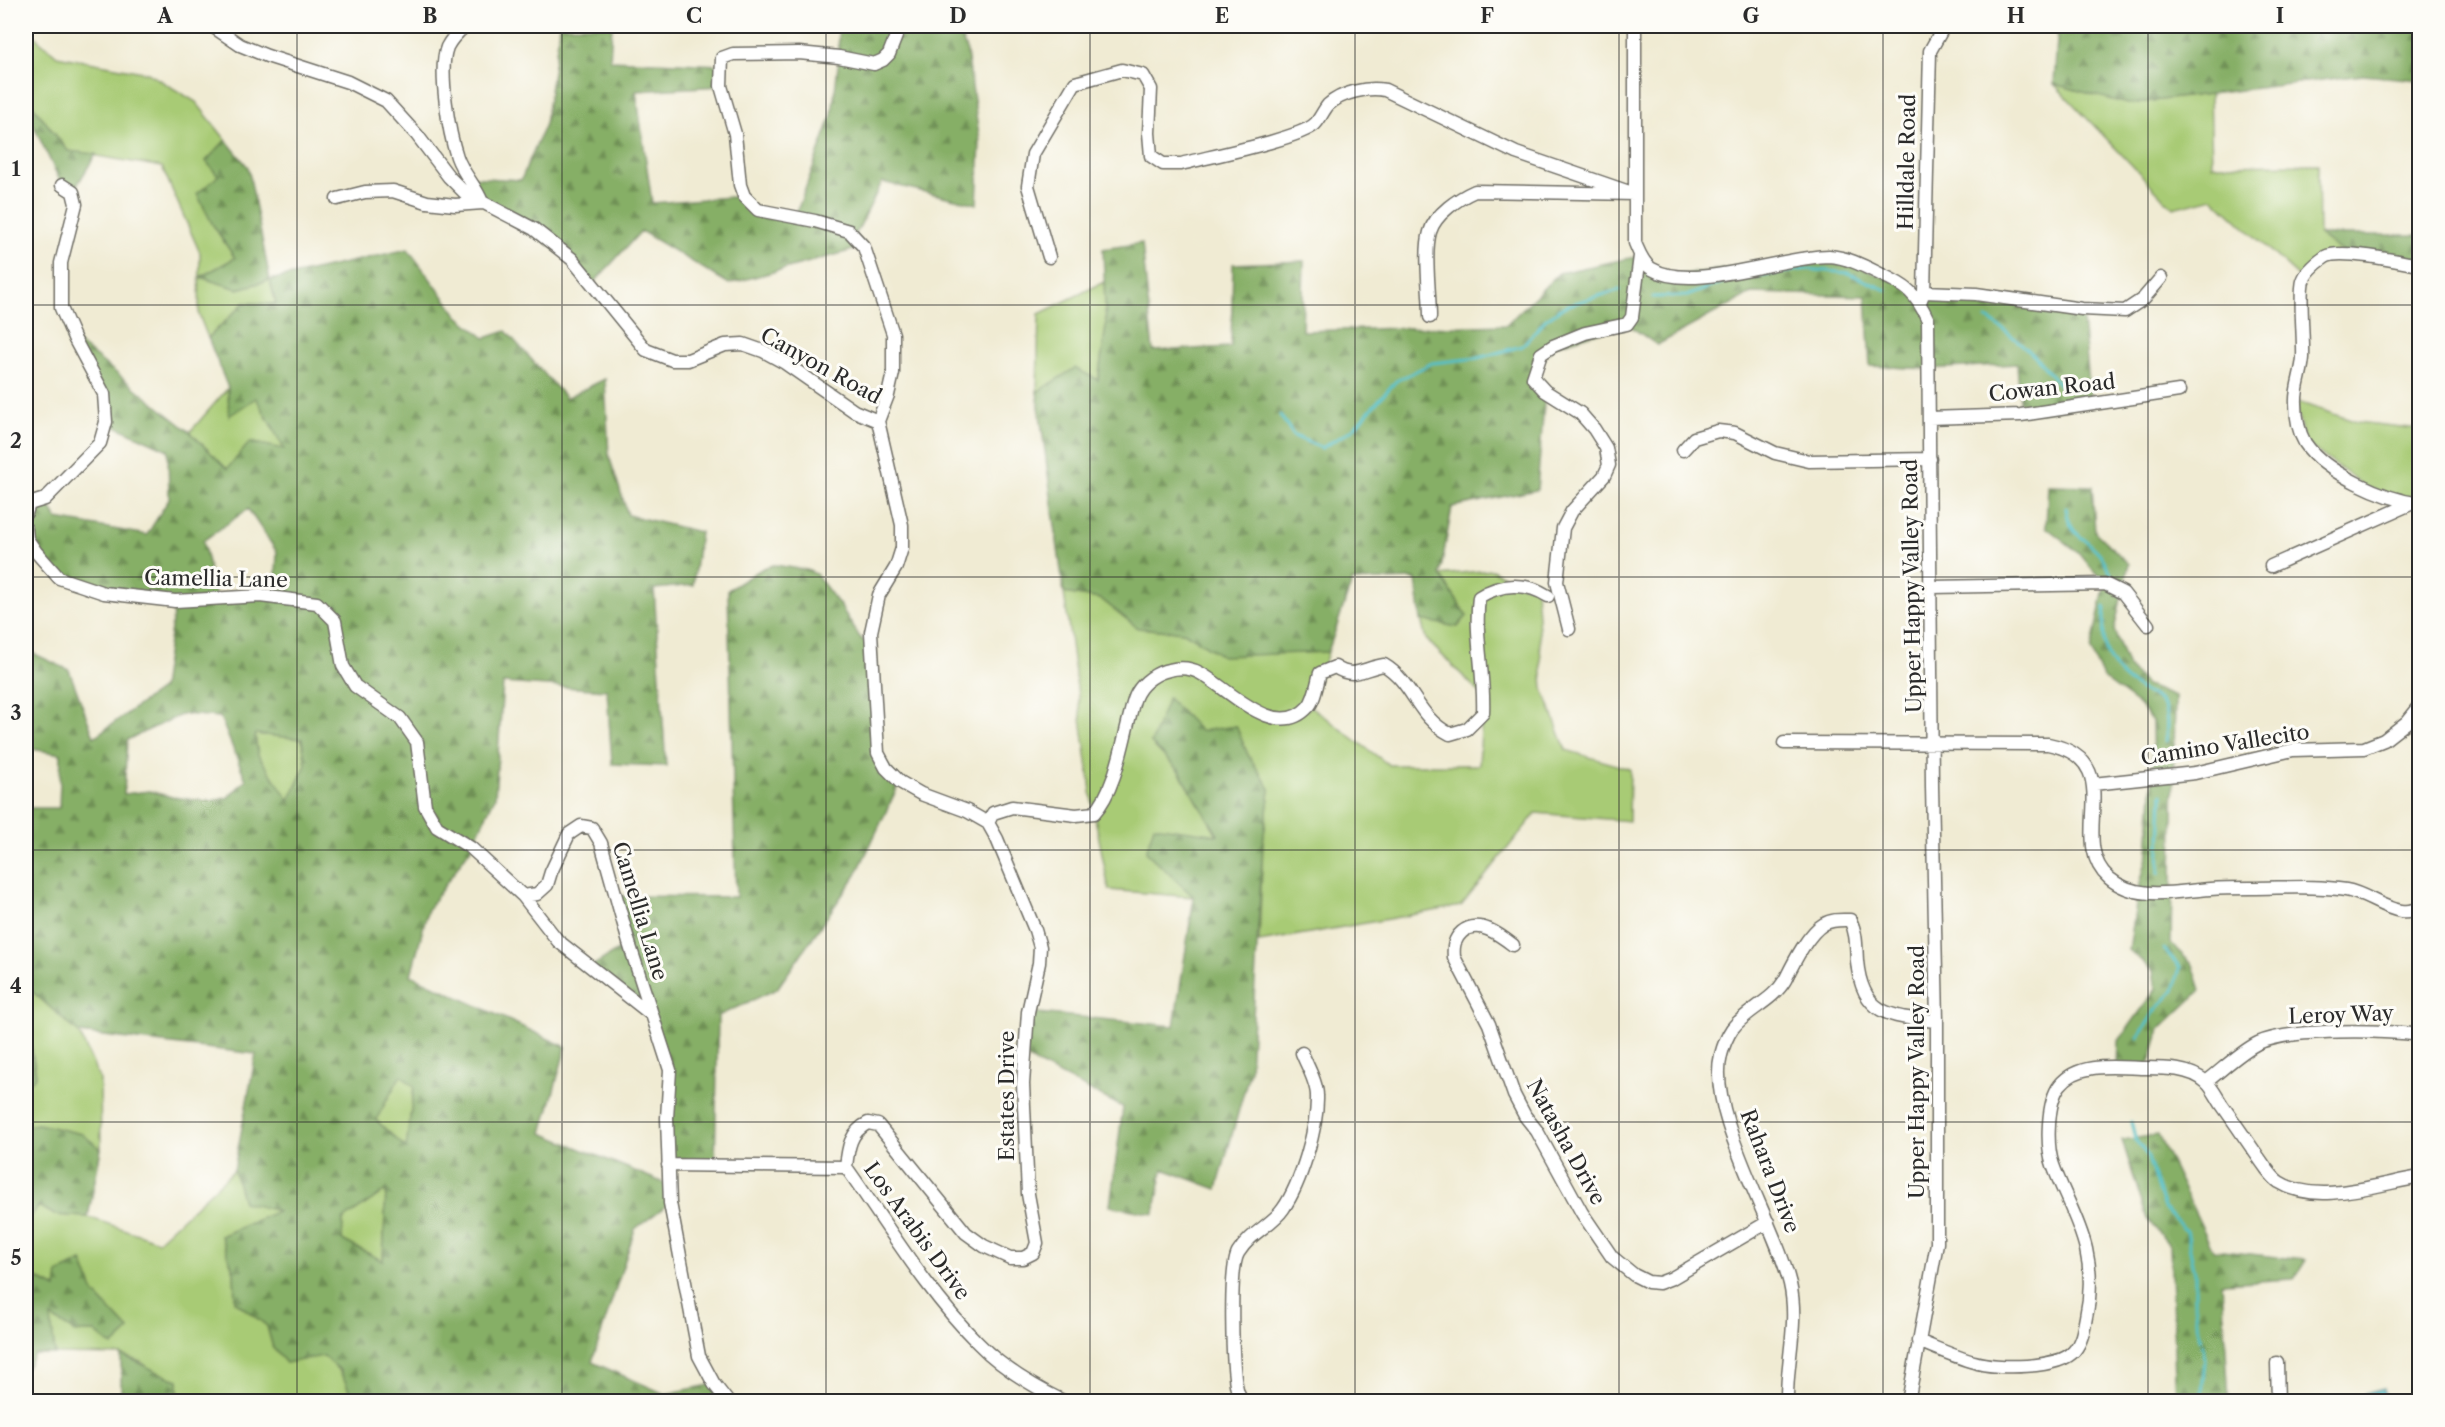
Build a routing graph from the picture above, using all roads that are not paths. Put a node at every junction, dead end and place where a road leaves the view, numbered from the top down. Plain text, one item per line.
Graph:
1 (212, 26) edge
2 (465, 26) edge
3 (900, 26) edge
4 (1635, 26) edge
5 (1944, 26) edge
6 (62, 186) dead end
7 (1635, 194) junction
8 (337, 199) dead end
9 (483, 202) junction
10 (1640, 256) junction
11 (1049, 257) dead end
12 (2420, 266) edge
13 (2161, 278) dead end
14 (1922, 297) junction
15 (1430, 317) dead end
16 (2179, 391) dead end
17 (1929, 418) junction
18 (878, 421) junction
19 (1683, 450) dead end
20 (1930, 459) junction
21 (2416, 504) edge
22 (26, 513) edge
23 (26, 529) edge
24 (2271, 566) dead end
25 (1932, 587) junction
26 (1548, 596) dead end
27 (2148, 625) dead end
28 (1569, 629) dead end
29 (2420, 706) edge
30 (1784, 743) dead end
31 (1933, 743) junction
32 (2093, 784) junction
33 (988, 823) junction
34 (523, 896) junction
35 (2420, 909) edge
36 (1513, 945) dead end
37 (652, 1015) junction
38 (1937, 1020) junction
39 (2420, 1035) edge
40 (1302, 1053) dead end
41 (2206, 1082) junction
42 (668, 1165) junction
43 (846, 1167) junction
44 (2420, 1177) edge
45 (1768, 1222) junction
46 (1918, 1341) junction
47 (2277, 1364) dead end
48 (728, 1401) edge
49 (1065, 1401) edge
50 (1243, 1401) edge
51 (1787, 1401) edge
52 (1908, 1401) edge
53 (2278, 1401) edge

1 - 9 street, Canyon Road
2 - 9 street
3 - 18 street, Canyon Road
4 - 7 street
5 - 14 street, Hilldale Road
6 - 22 street
7 - 10 street
7 - 11 street
7 - 15 street
8 - 9 street
9 - 18 street, Canyon Road
10 - 14 street
10 - 28 street
12 - 21 street
13 - 14 street
14 - 17 street, Upper Happy Valley Road
16 - 17 street, Cowan Road
17 - 20 street, Upper Happy Valley Road
18 - 33 street
19 - 20 street
20 - 25 street, Upper Happy Valley Road
21 - 24 street
23 - 34 street, Camellia Lane
25 - 27 street
25 - 31 street, Upper Happy Valley Road
26 - 33 street
29 - 32 street, Camino Vallecito
30 - 31 street
31 - 32 street
31 - 38 street, Upper Happy Valley Road
32 - 35 street
33 - 43 street, Estates Drive
34 - 37 street
34 - 37 street, Camellia Lane
36 - 45 street, Natasha Drive
37 - 42 street, Camellia Lane
38 - 45 street, Rahara Drive
38 - 46 street, Upper Happy Valley Road
39 - 41 street, Leroy Way
40 - 50 street
41 - 44 street
41 - 46 street
42 - 43 street, Los Arabis Drive
42 - 48 street
43 - 49 street, Los Arabis Drive
45 - 51 street, Rahara Drive
46 - 52 street, Upper Happy Valley Road
47 - 53 street

